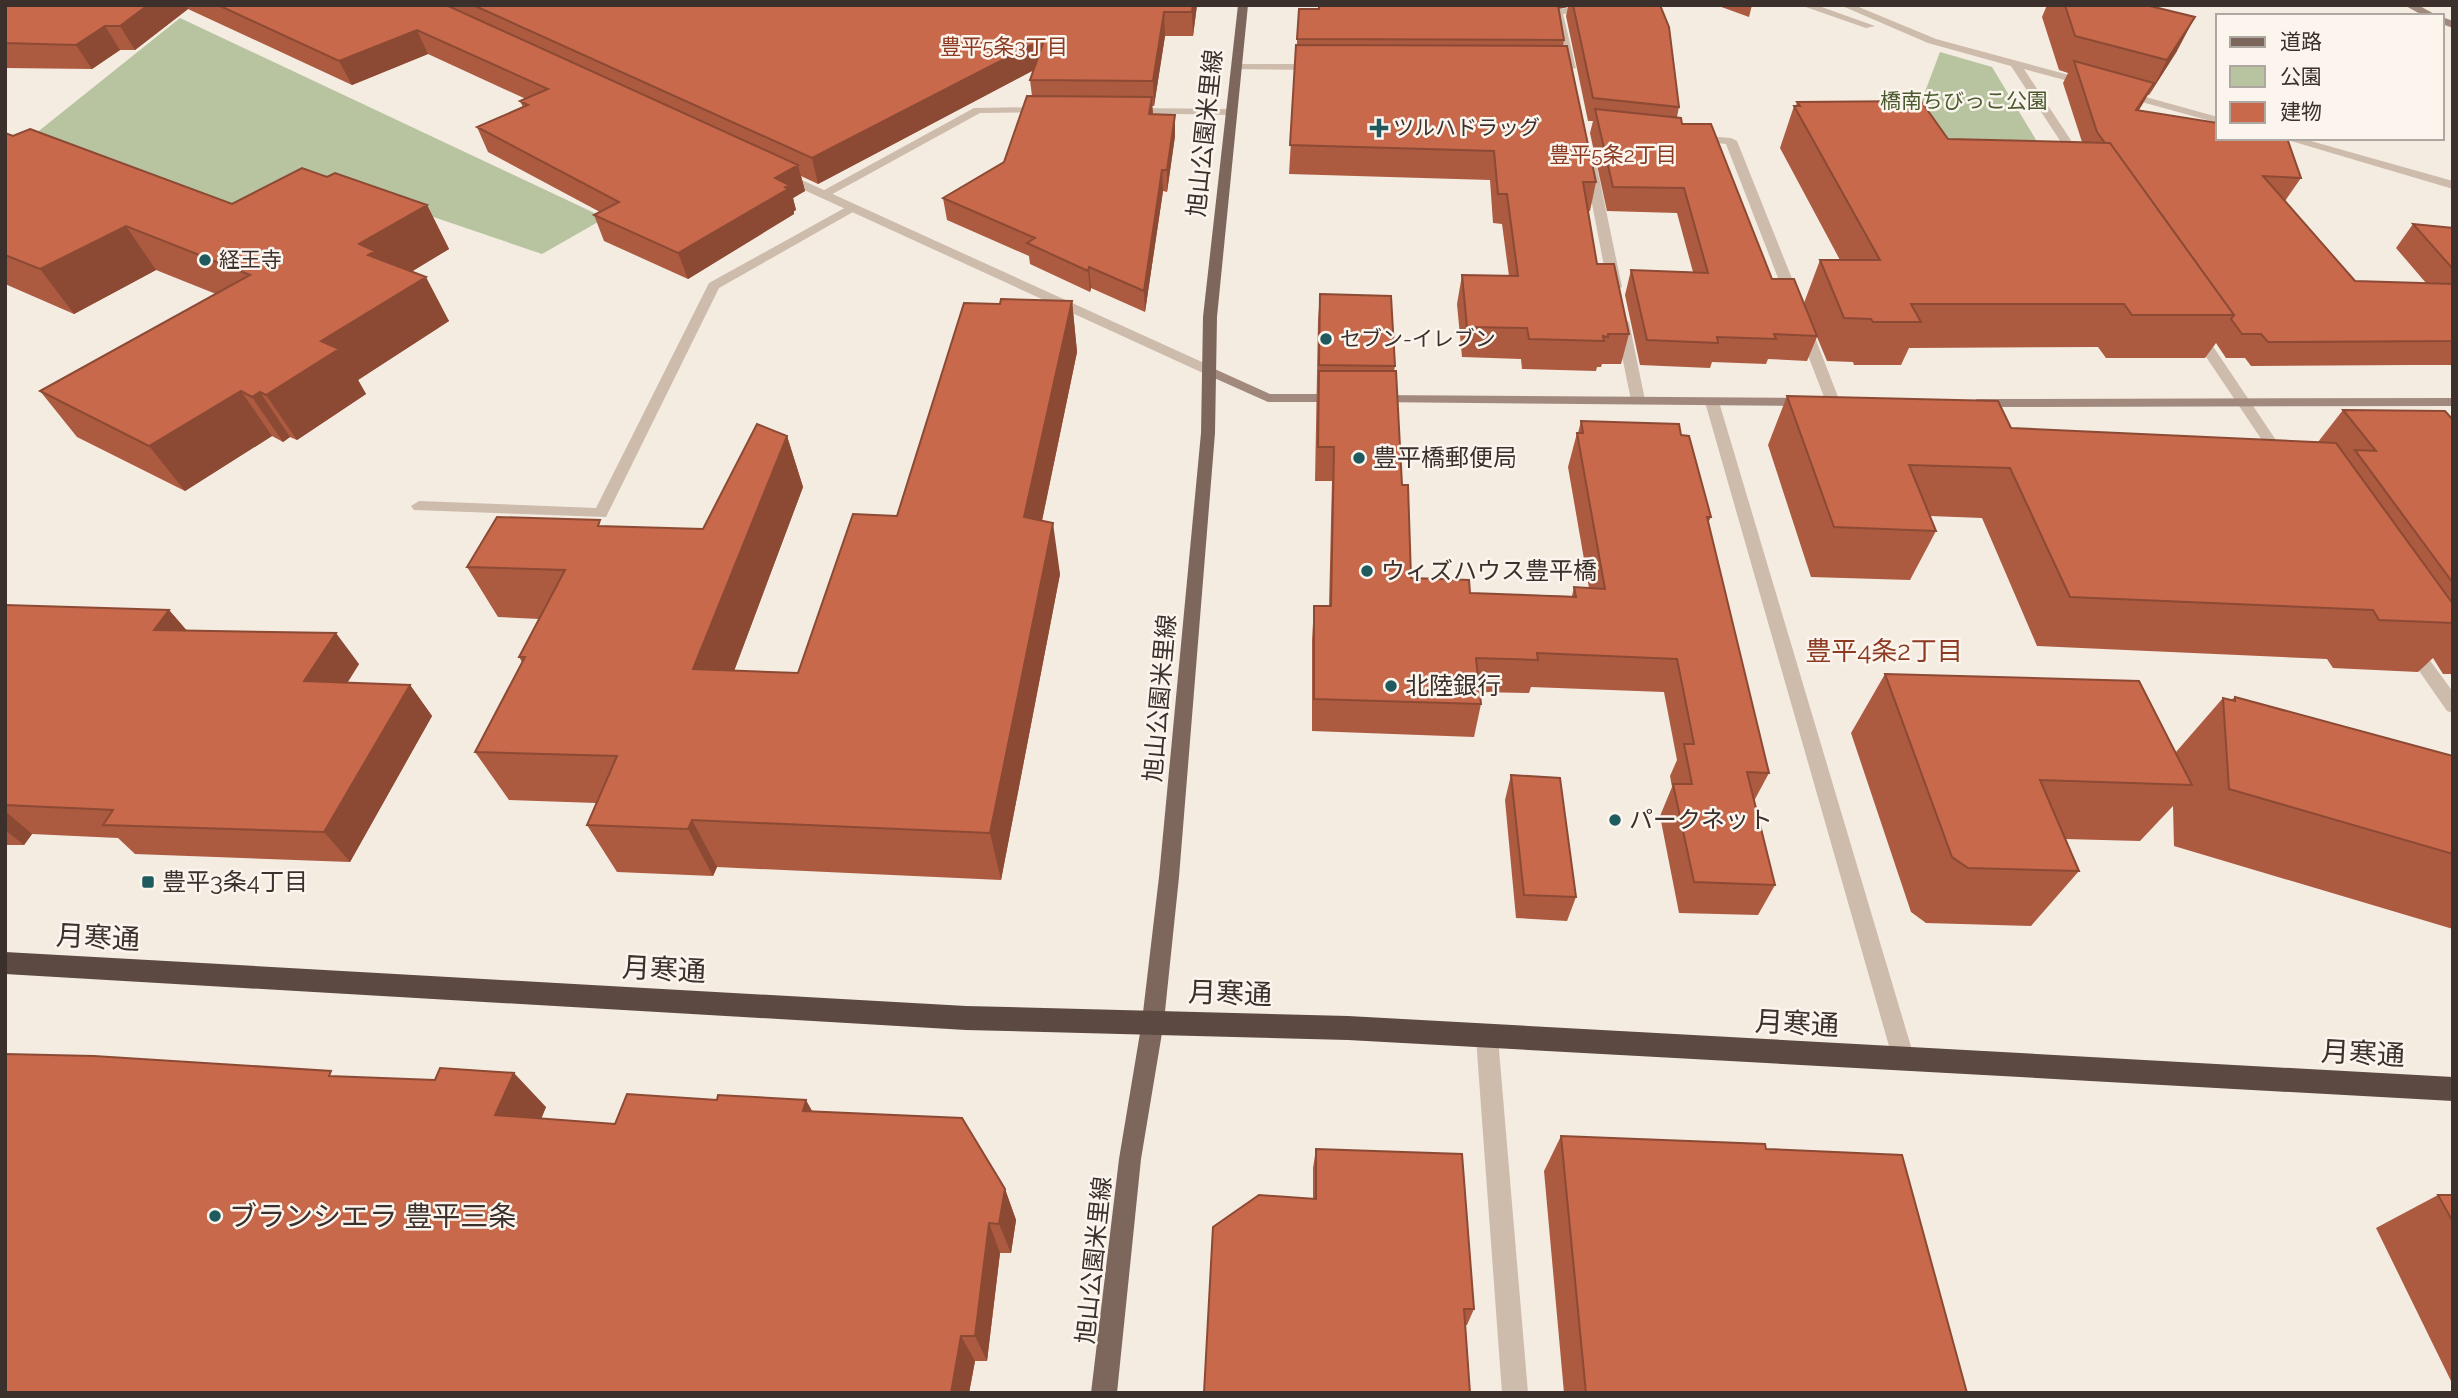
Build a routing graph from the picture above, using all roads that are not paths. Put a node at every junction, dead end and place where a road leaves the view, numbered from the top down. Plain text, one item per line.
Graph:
1 (1243, 5) edge
2 (1629, 5) edge
3 (1805, 5) edge
4 (1845, 5) edge
5 (2409, 5) edge
6 (2429, 14) edge
7 (1908, 32) junction
8 (2015, 64) junction
9 (1237, 67) junction
10 (1334, 67) edge
11 (1557, 68) edge
12 (2104, 88) edge
13 (2116, 92) edge
14 (1059, 110) edge
15 (1113, 111) edge
16 (1232, 111) junction
17 (2216, 119) edge
18 (1677, 136) edge
19 (2294, 140) edge
20 (1588, 153) edge
21 (2083, 168) edge
22 (774, 171) edge
23 (2453, 185) edge
24 (823, 194) junction
25 (854, 208) junction
26 (1617, 298) edge
27 (1620, 311) edge
28 (2189, 323) edge
29 (1208, 370) junction
30 (1638, 400) junction
31 (1712, 402) junction
32 (2453, 402) edge
33 (1956, 403) edge
34 (2245, 403) junction
35 (2291, 472) edge
36 (419, 506) dead end
37 (2407, 639) edge
38 (2453, 706) edge
39 (5, 963) edge
40 (1153, 1021) junction
41 (1487, 1038) junction
42 (1905, 1060) junction
43 (2453, 1090) edge
44 (1104, 1393) edge
45 (1514, 1393) edge

1 - 9 main road, 旭山公園米里線
2 - 11 street
3 - 7 street
4 - 7 street
5 - 6 street
7 - 8 street
8 - 12 street
8 - 21 street
9 - 10 street
9 - 16 main road, 旭山公園米里線
13 - 17 street
14 - 24 street
15 - 16 street
16 - 29 main road, 旭山公園米里線
18 - 31 street
19 - 23 street
20 - 26 street
22 - 24 street
24 - 25 street
25 - 29 street
25 - 36 street
27 - 30 street
28 - 34 street
29 - 30 street
29 - 40 main road, 旭山公園米里線
30 - 31 street
31 - 42 street
32 - 34 street
33 - 34 street
34 - 35 street
37 - 38 street
39 - 40 highway, 月寒通
40 - 41 highway, 月寒通
40 - 44 main road, 旭山公園米里線
41 - 42 highway, 月寒通
41 - 45 street
42 - 43 highway, 月寒通

